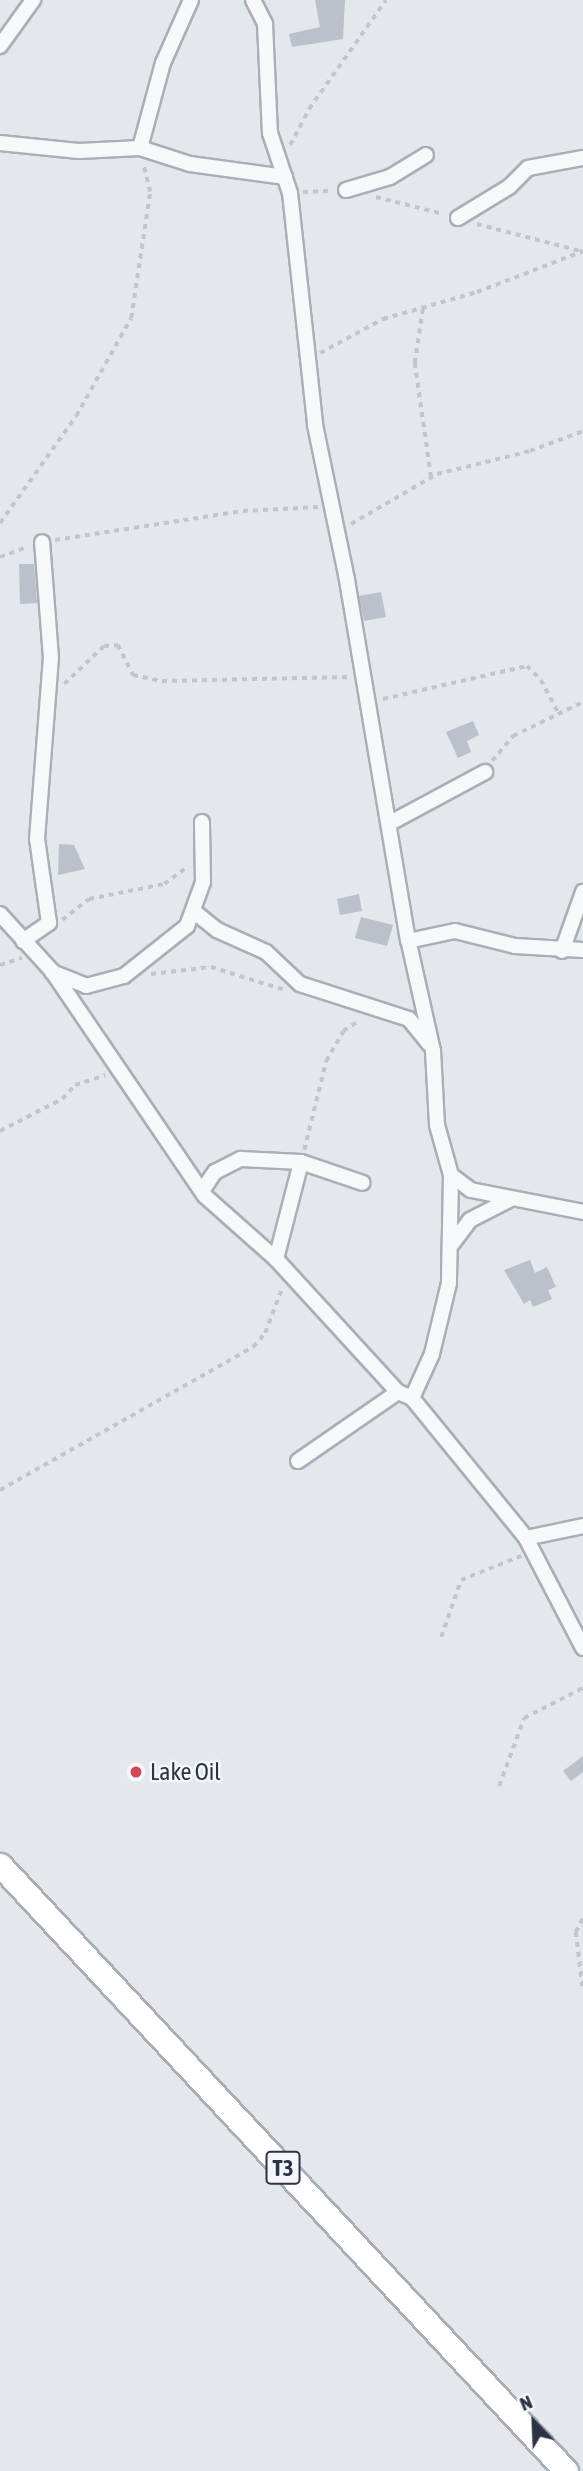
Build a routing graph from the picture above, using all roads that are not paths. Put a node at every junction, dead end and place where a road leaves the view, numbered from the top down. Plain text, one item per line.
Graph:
1 (33, 0) edge
2 (191, 0) edge
3 (253, 0) edge
4 (0, 46) edge
5 (0, 143) edge
6 (140, 148) junction
7 (426, 155) dead end
8 (583, 158) edge
9 (283, 173) junction
10 (346, 190) road end
11 (458, 218) road end
12 (43, 542) road end
13 (485, 772) road end
14 (202, 822) dead end
15 (390, 823) junction
16 (583, 892) edge
17 (196, 913) junction
18 (0, 914) edge
19 (408, 940) junction
20 (23, 941) junction
21 (583, 950) edge
22 (562, 951) junction
23 (52, 971) junction
24 (433, 1051) junction
25 (302, 1162) junction
26 (451, 1175) junction
27 (363, 1183) dead end
28 (201, 1191) junction
29 (511, 1199) junction
30 (583, 1212) edge
31 (452, 1244) junction
32 (276, 1259) junction
33 (405, 1395) junction
34 (298, 1461) dead end
35 (583, 1526) edge
36 (527, 1545) junction
37 (583, 1648) edge
38 (0, 1866) edge
39 (566, 2471) edge

1 - 4 street
2 - 6 street
3 - 9 street
5 - 6 street
6 - 9 street
7 - 10 street
8 - 11 street
9 - 15 street
12 - 20 street
13 - 15 street
14 - 17 street
15 - 19 street
16 - 22 street
17 - 23 street
17 - 24 street
18 - 20 street
19 - 22 street
19 - 24 street
20 - 23 street
21 - 22 street
23 - 28 street
24 - 26 street
25 - 27 street
25 - 28 street
25 - 32 street
26 - 29 street
26 - 31 street
28 - 32 street
29 - 30 street
29 - 31 street
31 - 33 street
32 - 33 street
33 - 34 street
33 - 36 street
35 - 36 street
36 - 37 street
38 - 39 highway, T3

